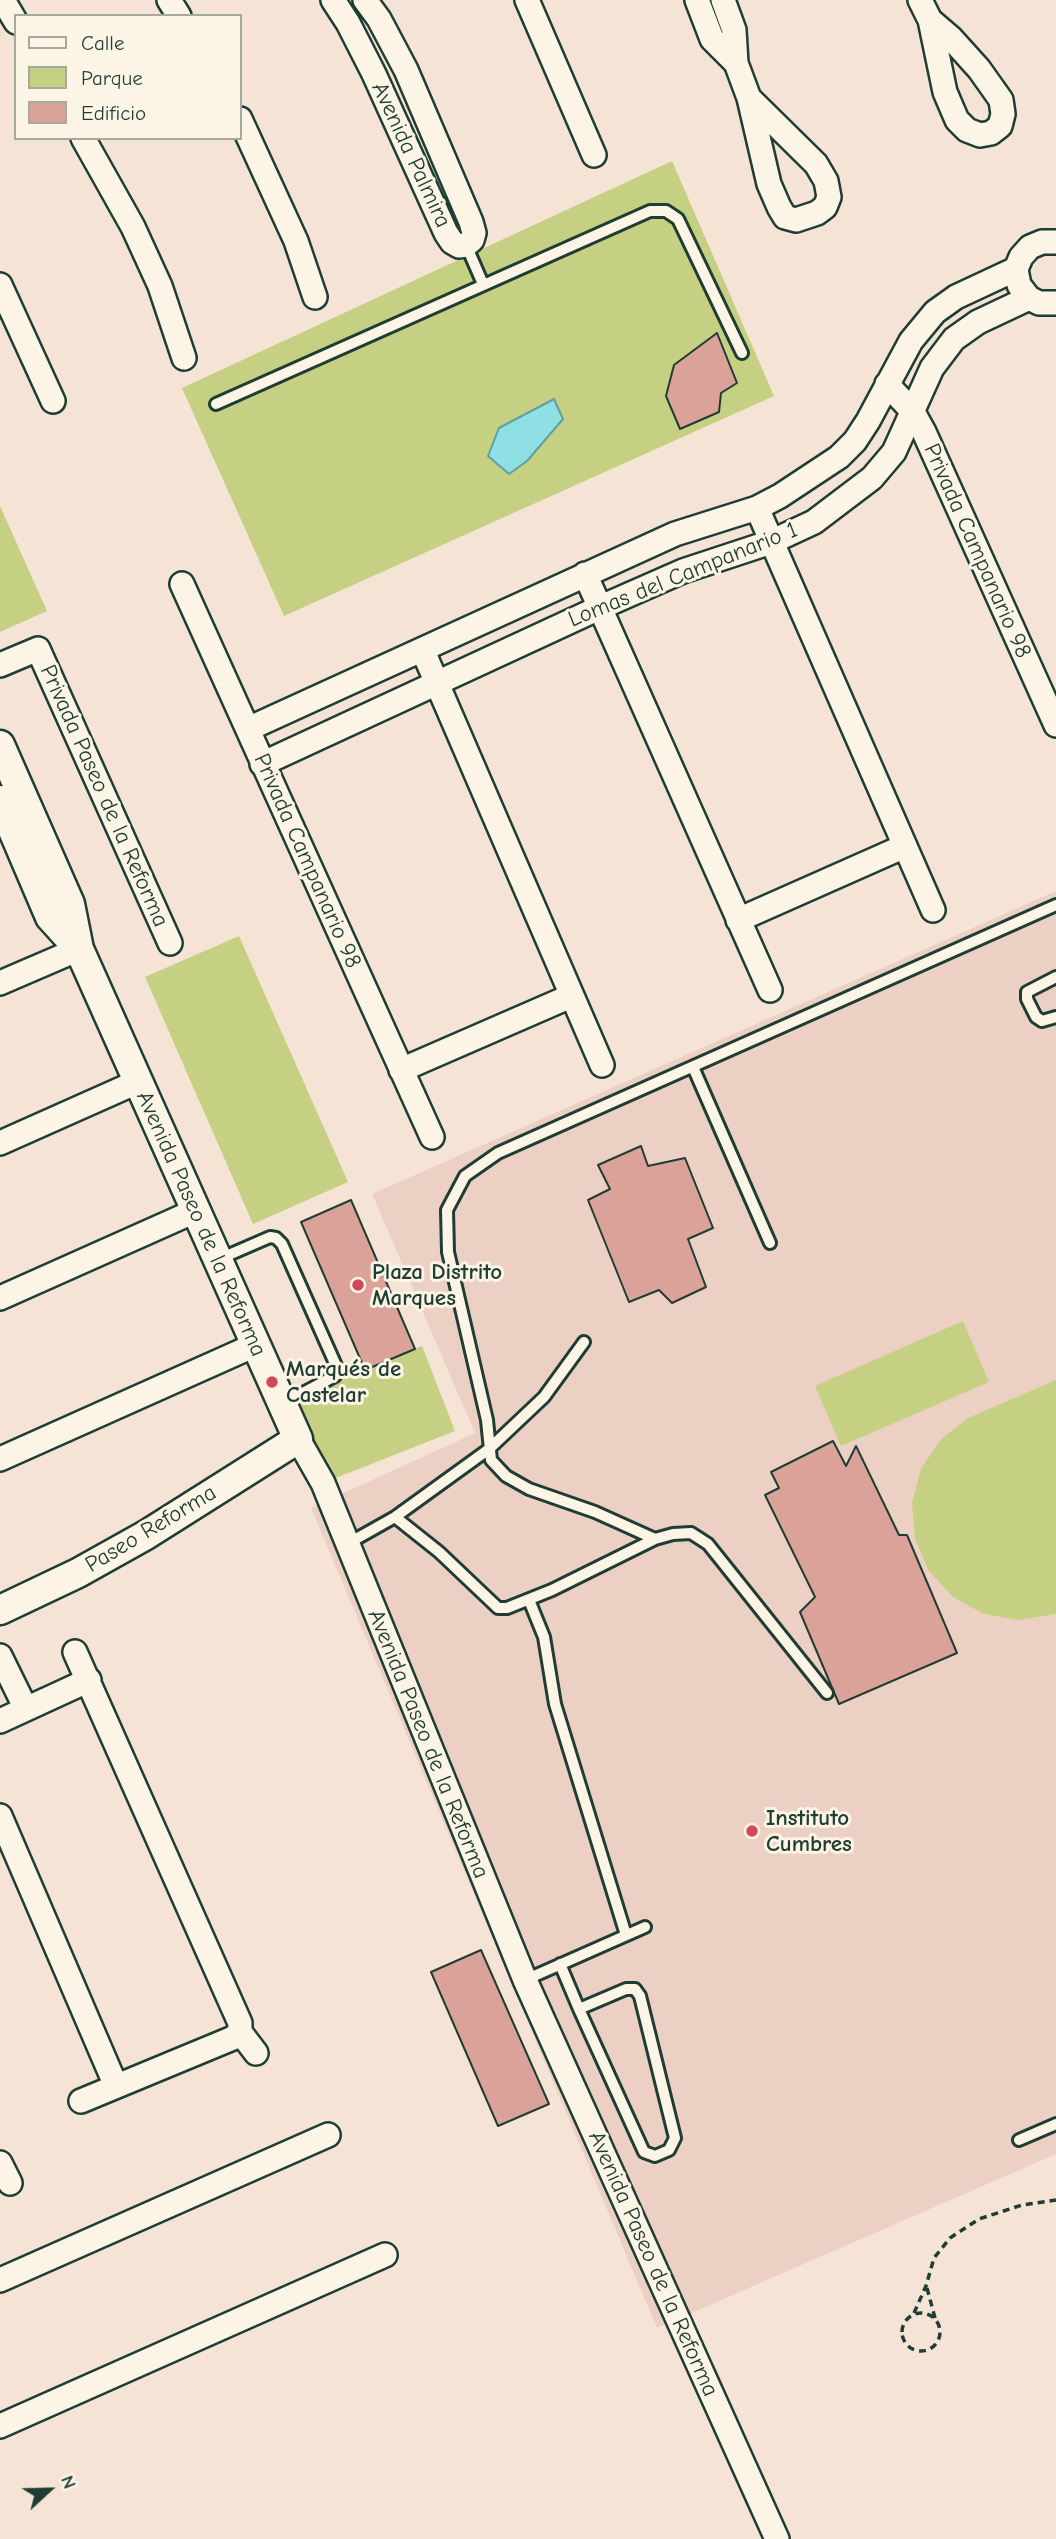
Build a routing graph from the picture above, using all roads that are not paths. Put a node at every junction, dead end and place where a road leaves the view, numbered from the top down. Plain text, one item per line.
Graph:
1 (3, 0) edge
2 (333, 0) edge
3 (365, 0) edge
4 (527, 0) edge
5 (697, 0) edge
6 (723, 0) edge
7 (925, 10) edge
8 (14, 19) edge
9 (736, 63) junction
10 (979, 69) junction
11 (945, 92) junction
12 (749, 98) junction
13 (242, 123) edge
14 (84, 140) edge
15 (594, 155) dead end
16 (1056, 242) edge
17 (466, 245) junction
18 (1016, 270) junction
19 (483, 284) junction
20 (0, 285) edge
21 (315, 297) dead end
22 (1029, 298) junction
23 (1056, 303) edge
24 (742, 353) dead end
25 (184, 358) dead end
26 (887, 384) junction
27 (53, 401) dead end
28 (216, 404) dead end
29 (913, 412) junction
30 (757, 508) junction
31 (771, 542) junction
32 (585, 574) junction
33 (182, 584) dead end
34 (599, 608) junction
35 (423, 651) junction
36 (0, 665) edge
37 (437, 683) junction
38 (1056, 725) edge
39 (248, 729) junction
40 (0, 745) edge
41 (262, 764) junction
42 (9, 812) edge
43 (905, 846) junction
44 (1056, 905) edge
45 (933, 910) dead end
46 (738, 920) junction
47 (170, 943) dead end
48 (79, 948) junction
49 (1056, 977) edge
50 (0, 984) edge
51 (770, 990) dead end
52 (571, 996) junction
53 (1056, 1017) edge
54 (602, 1065) dead end
55 (694, 1067) junction
56 (401, 1070) junction
57 (137, 1082) junction
58 (432, 1138) dead end
59 (0, 1143) edge
60 (195, 1211) junction
61 (770, 1242) dead end
62 (217, 1260) junction
63 (0, 1298) edge
64 (584, 1342) dead end
65 (255, 1345) junction
66 (282, 1404) junction
67 (298, 1439) junction
68 (489, 1449) junction
69 (0, 1459) edge
70 (395, 1517) junction
71 (655, 1539) junction
72 (347, 1544) junction
73 (530, 1600) junction
74 (0, 1610) edge
75 (75, 1652) dead end
76 (0, 1656) edge
77 (89, 1680) junction
78 (827, 1693) dead end
79 (26, 1709) junction
80 (0, 1721) edge
81 (0, 1816) edge
82 (645, 1927) dead end
83 (626, 1935) junction
84 (560, 1964) junction
85 (525, 1980) junction
86 (579, 2009) junction
87 (240, 2032) junction
88 (256, 2053) dead end
89 (116, 2086) junction
90 (81, 2101) dead end
91 (1056, 2124) edge
92 (328, 2135) dead end
93 (1019, 2140) dead end
94 (385, 2255) dead end
95 (0, 2280) edge
96 (0, 2426) edge
97 (777, 2539) edge

1 - 8 street
2 - 17 street, Avenida Palmira
3 - 17 street, Avenida Palmira
4 - 15 street
5 - 9 street
6 - 9 street
7 - 10 street
7 - 11 street
9 - 12 street
10 - 11 street
10 - 11 street
12 - 12 street
13 - 21 street
14 - 25 street
16 - 18 street
17 - 19 lane
18 - 22 street
18 - 26 street, Lomas del Campanario 1
19 - 24 lane
19 - 28 lane
20 - 27 street
22 - 23 street
22 - 29 street, Lomas del Campanario 1
26 - 29 street, Privada Campanario 98
26 - 30 street, Lomas del Campanario 1
29 - 31 street, Lomas del Campanario 1
29 - 38 street, Privada Campanario 98
30 - 31 street
30 - 32 street, Lomas del Campanario 1
31 - 34 street, Lomas del Campanario 1
31 - 43 street
32 - 34 street
32 - 35 street, Lomas del Campanario 1
33 - 39 street, Privada Campanario 98
34 - 37 street, Lomas del Campanario 1
34 - 46 street
35 - 37 street
35 - 39 street, Lomas del Campanario 1
36 - 47 street, Privada Paseo de la Reforma
37 - 41 street, Lomas del Campanario 1
37 - 52 street
39 - 41 street, Privada Campanario 98
40 - 42 street, Avenida Paseo de la Reforma
41 - 56 street, Privada Campanario 98
42 - 48 street, Avenida Paseo de la Reforma
43 - 45 street
43 - 46 street
44 - 55 lane
46 - 51 street
48 - 50 street
48 - 57 street, Avenida Paseo de la Reforma
49 - 53 lane
52 - 54 street
52 - 56 street
55 - 61 lane
55 - 68 lane
56 - 58 street, Privada Campanario 98
57 - 59 street
57 - 60 street, Avenida Paseo de la Reforma
60 - 62 street, Avenida Paseo de la Reforma
60 - 63 street
62 - 65 street, Avenida Paseo de la Reforma
62 - 66 lane
64 - 68 lane
65 - 66 street, Avenida Paseo de la Reforma
65 - 69 street
66 - 67 street, Avenida Paseo de la Reforma
67 - 72 street, Avenida Paseo de la Reforma
67 - 74 street, Paseo Reforma
68 - 70 lane
68 - 71 lane
70 - 72 lane
70 - 73 lane
71 - 73 lane
71 - 78 lane
72 - 85 street, Avenida Paseo de la Reforma
73 - 83 lane
75 - 77 street
76 - 79 street
77 - 79 street
77 - 87 street
79 - 80 street
81 - 89 street
82 - 83 lane
83 - 84 lane
84 - 85 lane
84 - 86 lane
85 - 97 street, Avenida Paseo de la Reforma
86 - 86 lane
87 - 88 street
87 - 89 street
89 - 90 street
91 - 93 lane
92 - 95 street
94 - 96 street

